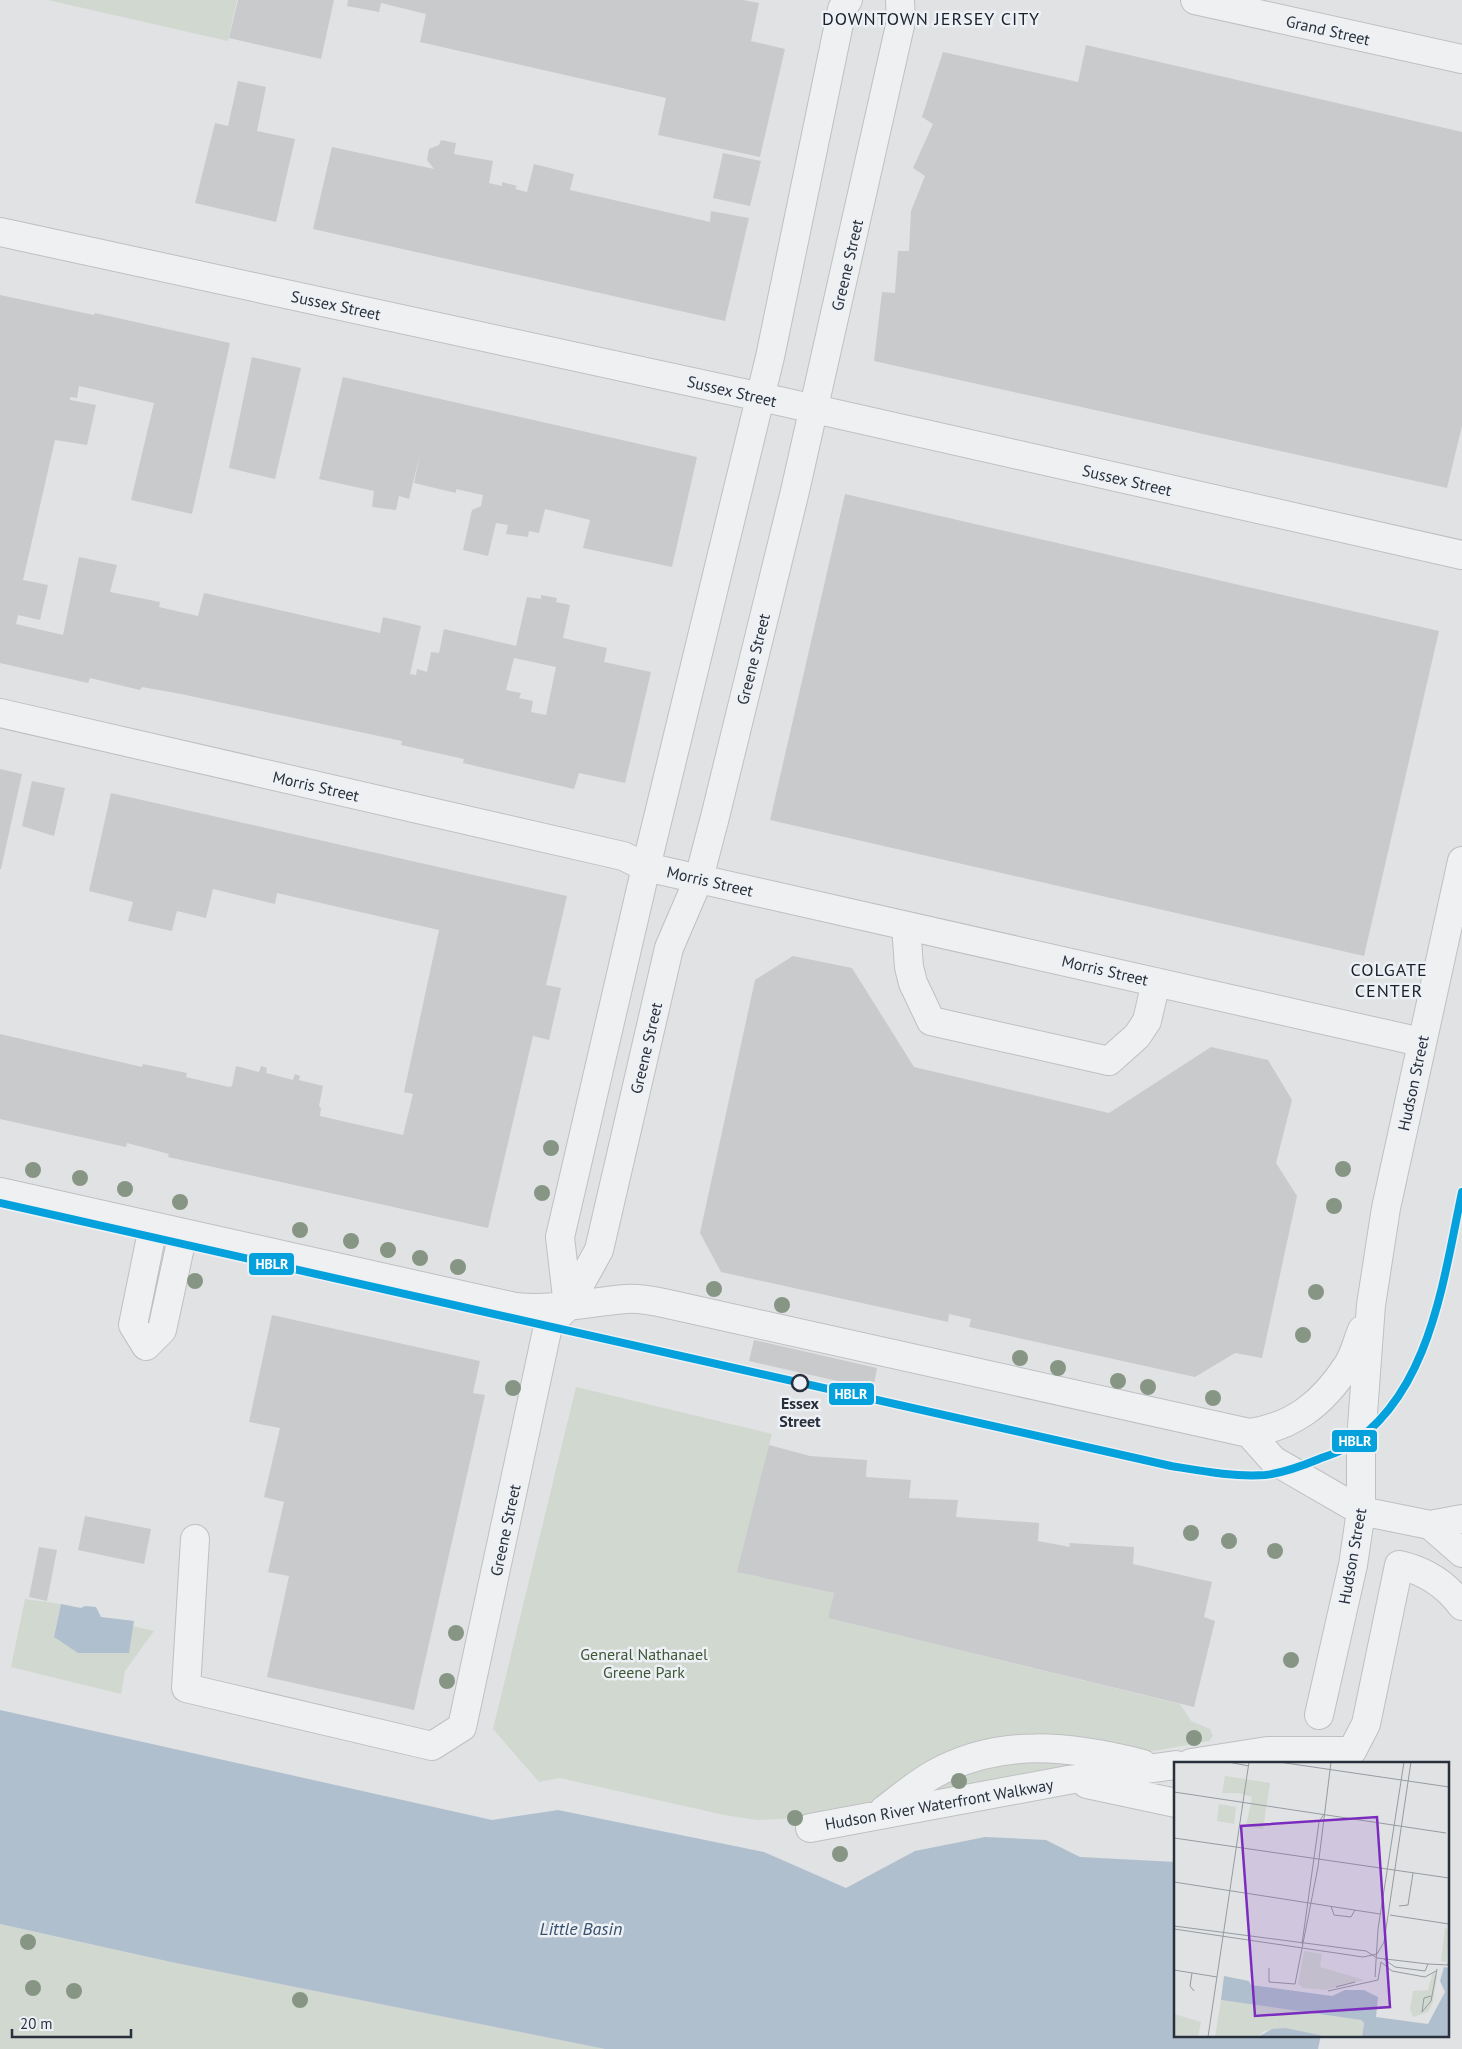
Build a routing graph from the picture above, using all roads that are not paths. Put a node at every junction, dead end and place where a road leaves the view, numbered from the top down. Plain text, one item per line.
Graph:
1 (848, 0) edge
2 (900, 0) edge
3 (1195, 0) edge
4 (1462, 59) edge
5 (0, 232) edge
6 (761, 397) junction
7 (813, 410) junction
8 (1462, 556) edge
9 (0, 714) edge
10 (1462, 861) edge
11 (646, 866) junction
12 (699, 878) junction
13 (906, 926) junction
14 (1156, 982) junction
15 (1421, 1042) junction
16 (0, 1192) edge
17 (153, 1227) junction
18 (183, 1233) junction
19 (1371, 1305) junction
20 (568, 1306) junction
21 (1249, 1433) junction
22 (1362, 1511) junction
23 (1462, 1519) edge
24 (1430, 1525) junction
25 (195, 1539) dead end
26 (1462, 1554) edge
27 (1462, 1606) edge
28 (1319, 1715) dead end
29 (1197, 1762) edge
30 (1166, 1767) edge
31 (1068, 1780) junction
32 (1174, 1803) edge
33 (878, 1814) junction
34 (810, 1828) dead end

1 - 6 street
2 - 7 street, Greene Street
3 - 4 street, Grand Street
5 - 6 street, Sussex Street
6 - 7 street, Sussex Street
6 - 11 street
7 - 8 street, Sussex Street
7 - 12 street, Greene Street
9 - 11 street, Morris Street
10 - 15 street, Hudson Street
11 - 12 street, Morris Street
11 - 20 street
12 - 13 street, Morris Street
12 - 20 street, Greene Street
13 - 14 street, Morris Street
13 - 14 street
14 - 15 street, Morris Street
15 - 19 street, Hudson Street
16 - 17 street
17 - 18 street
17 - 18 street
18 - 20 street
19 - 21 street, Hudson Street
19 - 22 street, Hudson Street
20 - 21 street
20 - 25 street, Greene Street
21 - 22 street
22 - 24 street
22 - 28 street, Hudson Street
23 - 24 street
24 - 26 street
27 - 29 street
30 - 31 street, Hudson River Waterfront Walkway
30 - 33 street
31 - 32 street, Hudson River Waterfront Walkway
31 - 33 street, Hudson River Waterfront Walkway
33 - 34 street, Hudson River Waterfront Walkway

